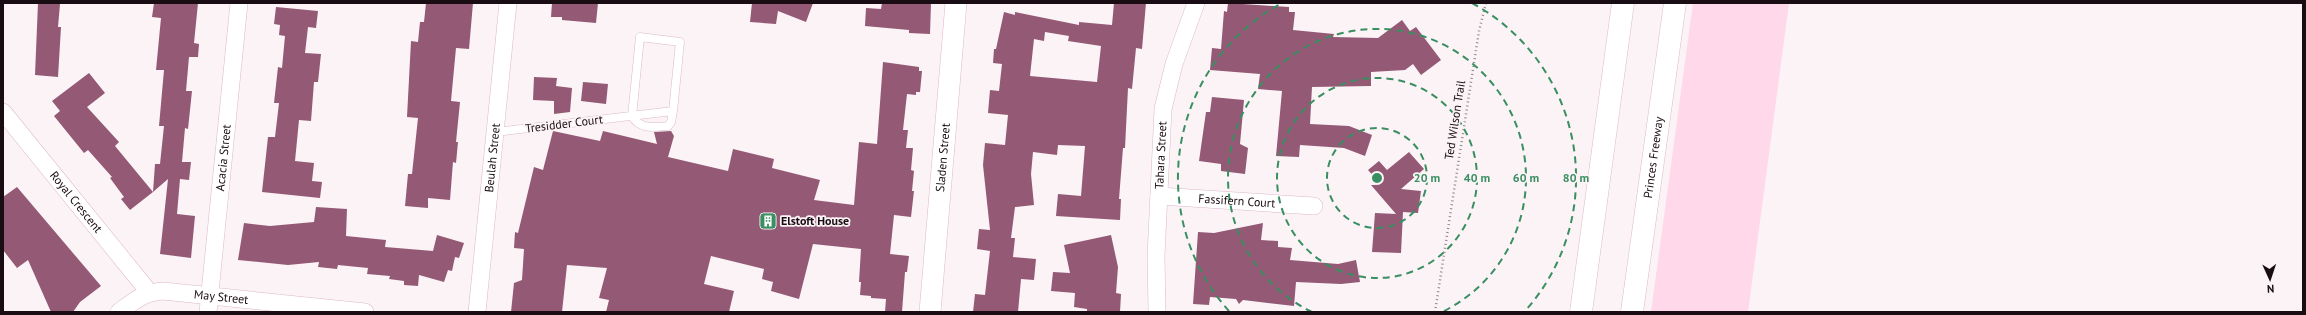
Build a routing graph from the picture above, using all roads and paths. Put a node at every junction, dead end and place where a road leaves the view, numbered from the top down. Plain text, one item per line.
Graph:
1 (239, 3) edge
2 (508, 3) edge
3 (956, 3) edge
4 (1196, 3) edge
5 (1486, 3) edge
6 (1623, 3) edge
7 (1675, 3) edge
8 (673, 110) junction
9 (3, 112) edge
10 (632, 116) junction
11 (496, 132) junction
12 (1159, 196) junction
13 (1314, 206) dead end
14 (149, 292) junction
15 (209, 304) edge
16 (120, 312) edge
17 (365, 312) edge
18 (477, 312) edge
19 (930, 312) edge
20 (1157, 312) edge
21 (1435, 312) edge
22 (1581, 312) edge
23 (1632, 312) edge

1 - 15 street, Acacia Street
2 - 11 street, Beulah Street
3 - 19 street, Sladen Street
4 - 12 street, Tahara Street
5 - 21 path, Ted Wilson Trail
6 - 22 highway
7 - 23 highway, Princes Freeway
8 - 10 lane, Tresidder Court
8 - 10 lane
8 - 10 lane
9 - 14 street, Royal Crescent
10 - 11 lane, Tresidder Court
11 - 18 street, Beulah Street
12 - 13 street, Fassifern Court
12 - 20 street, Tahara Street
14 - 15 street, May Street
14 - 16 street
15 - 17 street, May Street

